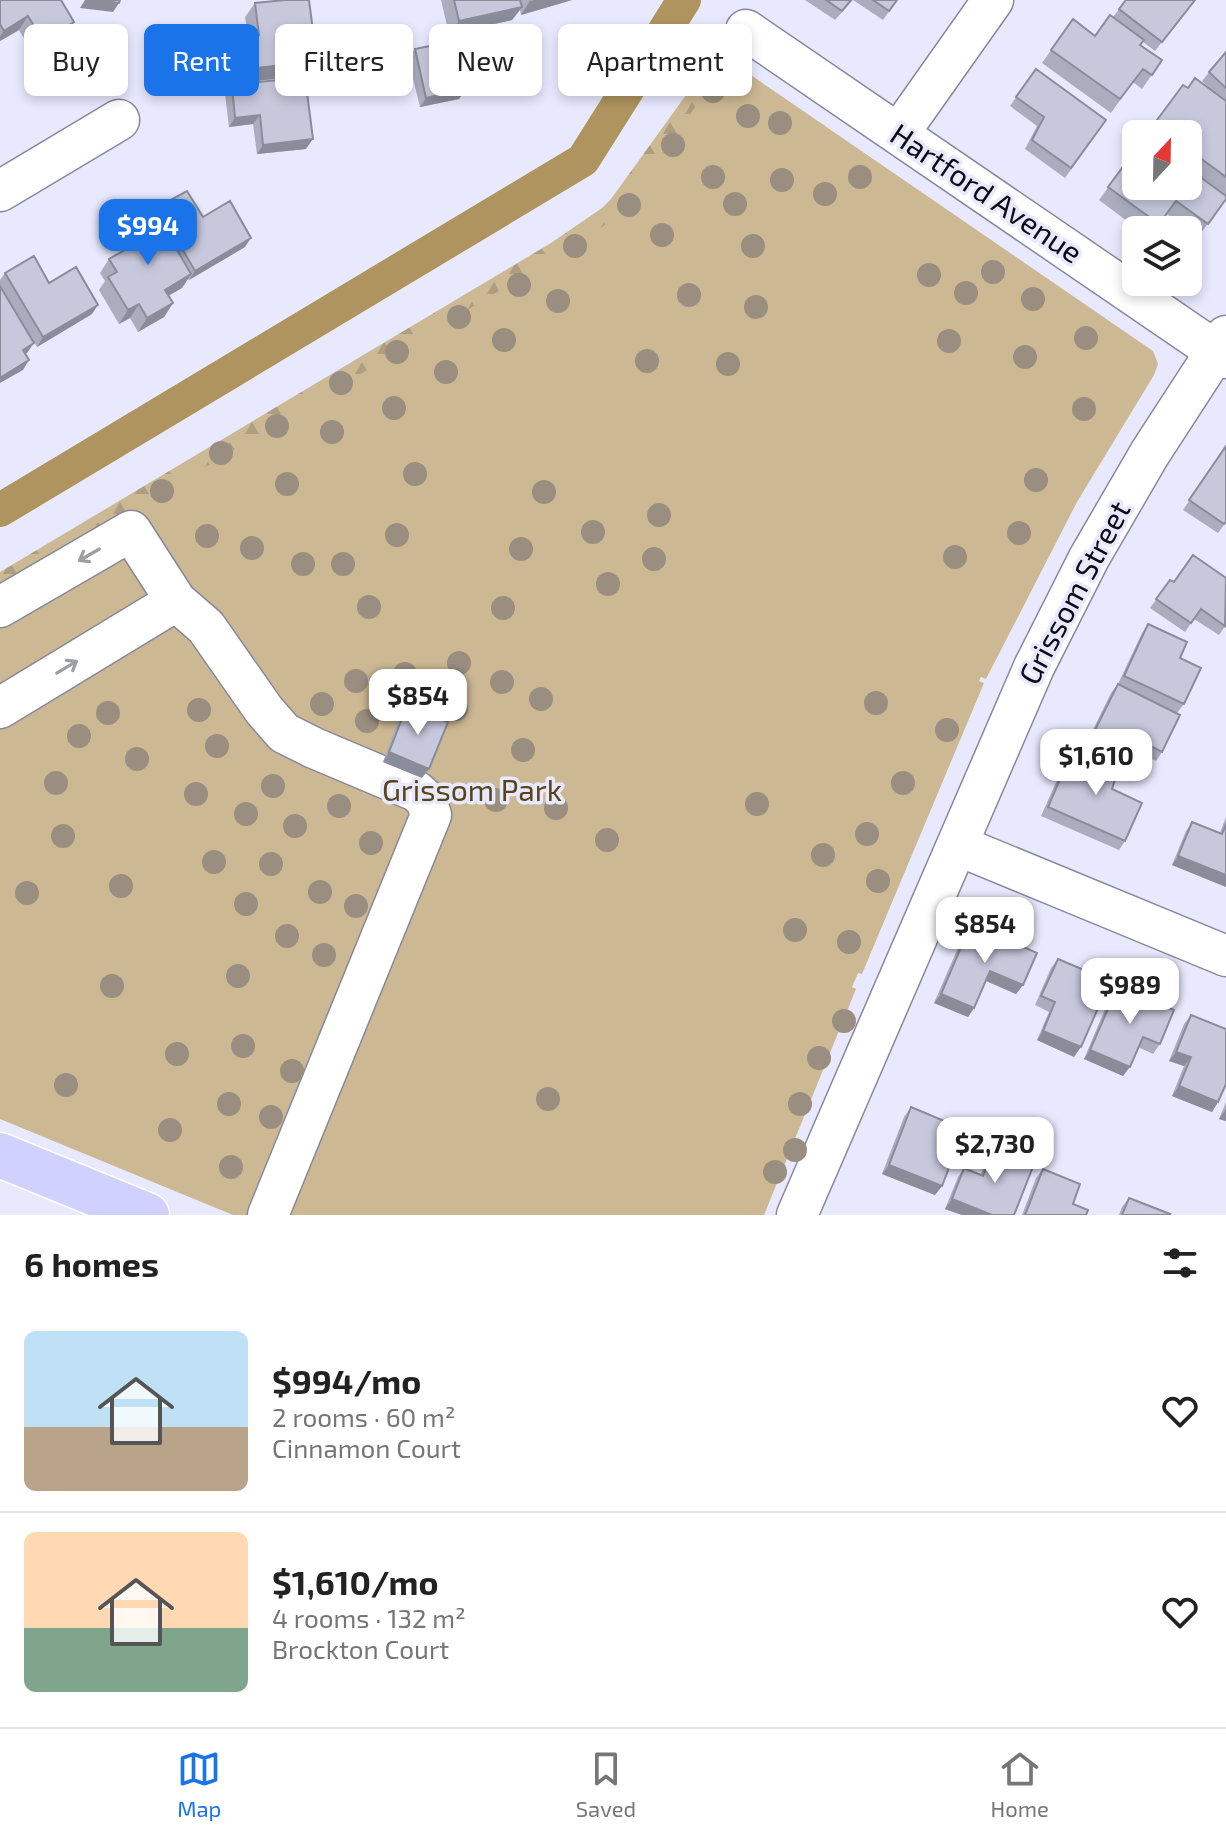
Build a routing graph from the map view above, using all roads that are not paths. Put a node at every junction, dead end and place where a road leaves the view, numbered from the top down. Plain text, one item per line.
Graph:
1 (993, 0) edge
2 (752, 34) edge
3 (119, 120) dead end
4 (899, 133) junction
5 (0, 191) edge
6 (1223, 348) edge
7 (176, 601) junction
8 (0, 607) edge
9 (0, 708) edge
10 (957, 845) junction
11 (1226, 956) edge
12 (0, 1155) edge
13 (0, 1166) edge
14 (74, 1185) junction
15 (147, 1215) edge
16 (268, 1215) edge
17 (797, 1215) edge

1 - 4 street
2 - 4 street, Hartford Avenue
3 - 5 street
4 - 6 street, Hartford Avenue
6 - 10 street, Grissom Street
7 -> 8 street
9 -> 7 street
7 - 16 street
10 - 11 street
10 - 17 street, Grissom Street
12 - 14 main road
13 - 14 main road
14 - 15 main road

